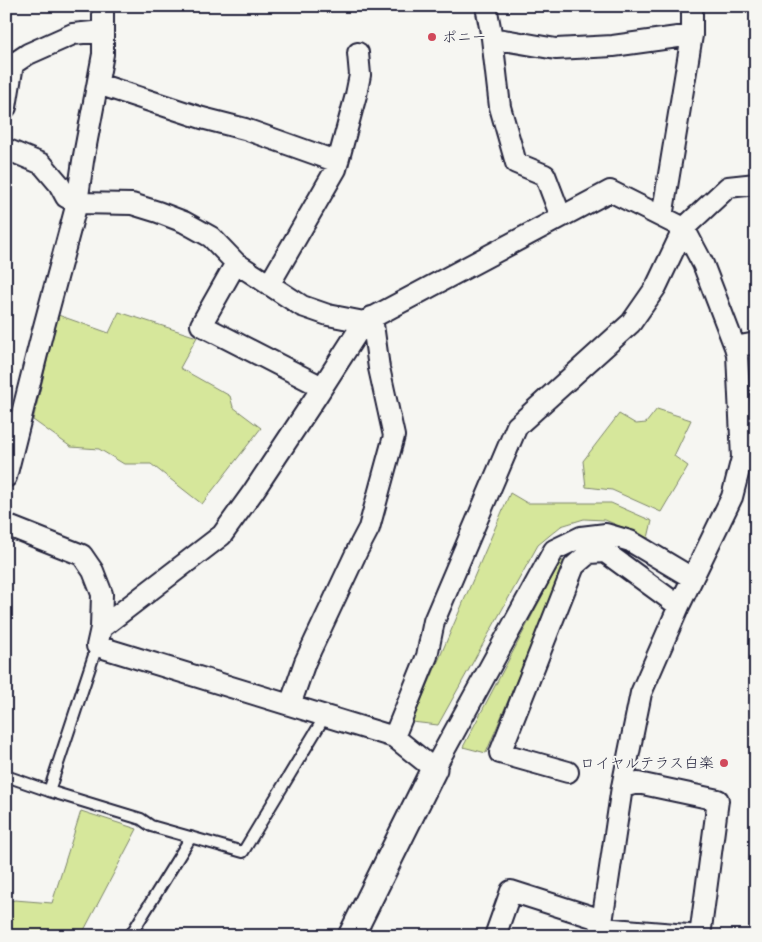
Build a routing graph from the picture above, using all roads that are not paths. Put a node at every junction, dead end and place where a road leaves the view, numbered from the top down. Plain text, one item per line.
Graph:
1 (103, 6) edge
2 (486, 6) edge
3 (692, 6) edge
4 (103, 31) junction
5 (692, 35) junction
6 (492, 38) junction
7 (358, 53) dead end
8 (10, 62) edge
9 (98, 84) junction
10 (6, 107) edge
11 (6, 149) edge
12 (338, 162) junction
13 (756, 184) edge
14 (77, 203) junction
15 (662, 217) junction
16 (560, 218) junction
17 (684, 228) junction
18 (236, 263) junction
19 (269, 285) junction
20 (368, 320) junction
21 (756, 343) edge
22 (735, 347) junction
23 (322, 387) junction
24 (749, 459) edge
25 (6, 477) edge
26 (6, 525) edge
27 (692, 578) junction
28 (679, 606) junction
29 (99, 637) junction
30 (290, 705) junction
31 (326, 716) junction
32 (394, 737) junction
33 (434, 770) junction
34 (568, 772) dead end
35 (6, 776) edge
36 (622, 787) junction
37 (49, 791) junction
38 (191, 837) junction
39 (601, 928) edge
40 (130, 936) edge
41 (351, 936) edge
42 (495, 936) edge
43 (700, 936) edge

1 - 4 street
2 - 6 street
3 - 5 street
4 - 8 street
4 - 9 street
5 - 6 street
5 - 15 street
6 - 16 street
7 - 12 street
8 - 10 street
9 - 12 street
9 - 14 street
11 - 14 street
12 - 19 street
13 - 17 street
14 - 18 street
14 - 25 street
15 - 16 street
15 - 17 street
16 - 20 street
17 - 22 street
17 - 32 street
18 - 19 street
18 - 23 street
19 - 20 street
20 - 23 street
20 - 30 street
21 - 22 street
22 - 24 street
23 - 29 street
24 - 27 street
26 - 29 street
27 - 28 street
27 - 33 street
28 - 34 street
28 - 36 street
29 - 30 street
29 - 37 lane
30 - 31 street
31 - 32 street
31 - 38 lane
32 - 33 street
33 - 41 street
35 - 37 lane
36 - 39 street
36 - 43 street
37 - 38 lane
38 - 40 lane
39 - 42 street
39 - 43 street

